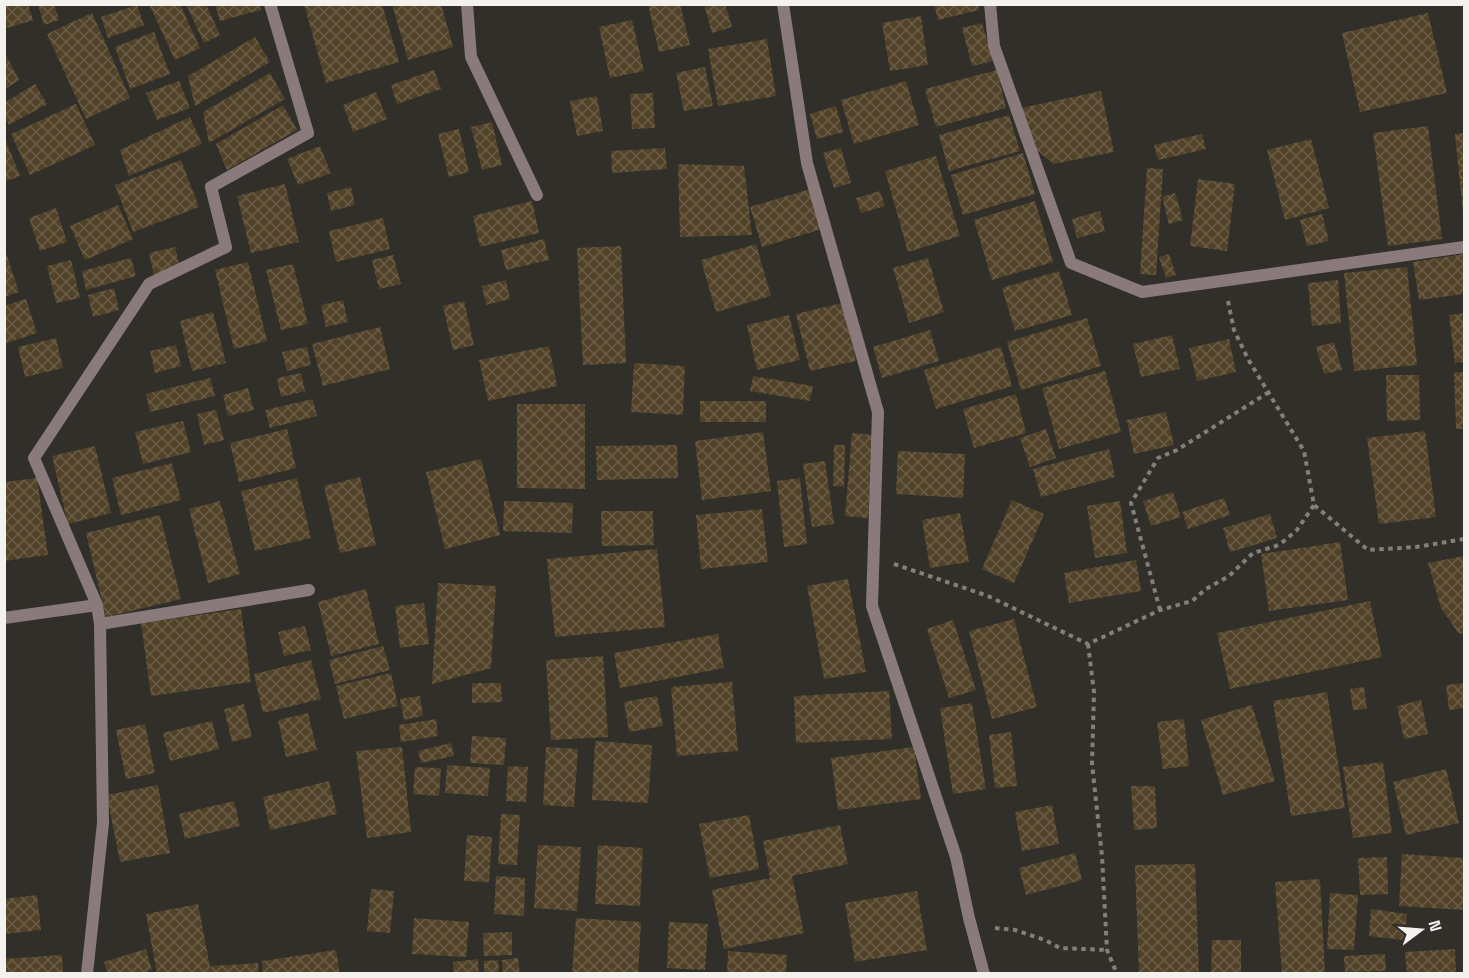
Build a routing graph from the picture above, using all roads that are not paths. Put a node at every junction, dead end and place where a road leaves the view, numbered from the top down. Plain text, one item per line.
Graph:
1 (270, 4) edge
2 (467, 4) edge
3 (783, 4) edge
4 (990, 4) edge
5 (537, 195) dead end
6 (1464, 247) edge
7 (309, 590) dead end
8 (97, 605) junction
9 (4, 618) edge
10 (100, 624) junction
11 (87, 974) edge
12 (984, 974) edge

1 - 8 street
2 - 5 street
3 - 12 street
4 - 6 street
7 - 10 street
8 - 9 street
8 - 10 street
10 - 11 street

